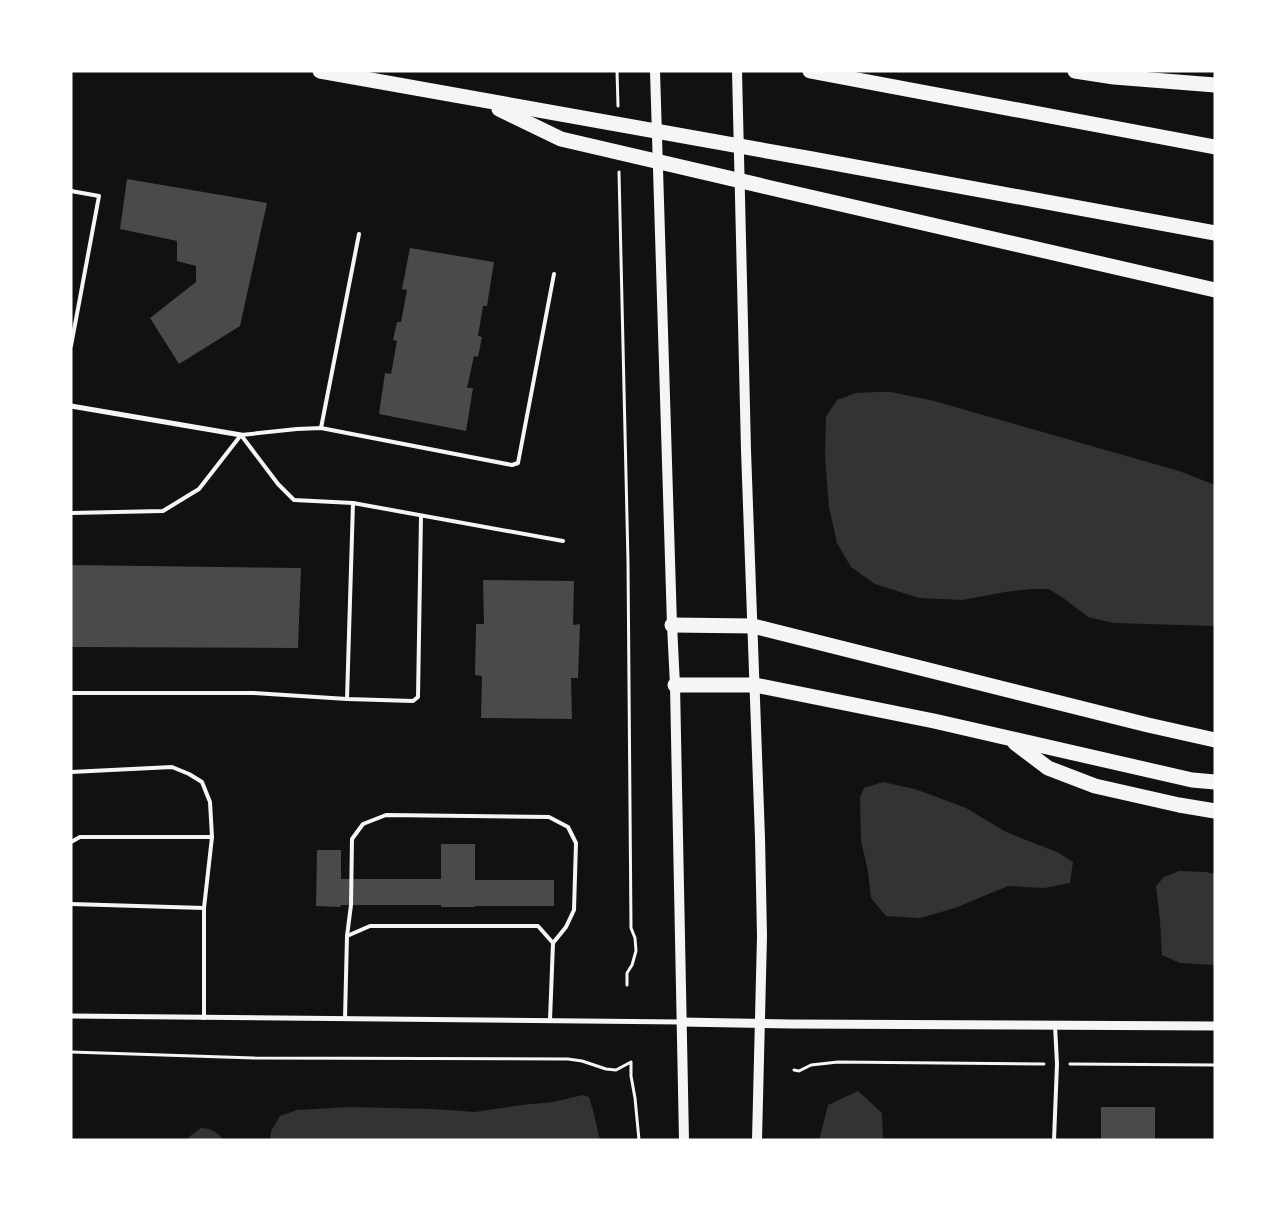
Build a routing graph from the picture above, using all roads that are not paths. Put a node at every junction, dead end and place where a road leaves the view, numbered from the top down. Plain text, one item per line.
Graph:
1 (320, 71) edge
2 (655, 71) edge
3 (737, 71) edge
4 (810, 71) edge
5 (1075, 71) edge
6 (1215, 85) edge
7 (482, 100) junction
8 (1215, 147) edge
9 (71, 191) edge
10 (1215, 233) edge
11 (359, 234) dead end
12 (554, 274) dead end
13 (1215, 290) edge
14 (71, 315) edge
15 (77, 316) junction
16 (71, 346) edge
17 (71, 406) edge
18 (321, 428) junction
19 (241, 435) junction
20 (353, 503) junction
21 (71, 514) edge
22 (421, 516) junction
23 (562, 542) dead end
24 (672, 625) junction
25 (753, 626) junction
26 (675, 685) junction
27 (755, 685) junction
28 (71, 693) edge
29 (347, 699) junction
30 (1010, 739) junction
31 (1215, 740) edge
32 (71, 772) edge
33 (1215, 782) edge
34 (1215, 811) edge
35 (212, 837) junction
36 (71, 842) edge
37 (71, 904) edge
38 (204, 908) junction
39 (347, 936) junction
40 (552, 943) junction
41 (71, 1016) edge
42 (204, 1018) junction
43 (345, 1019) junction
44 (550, 1020) junction
45 (681, 1022) junction
46 (761, 1023) junction
47 (1055, 1025) junction
48 (1215, 1026) edge
49 (684, 1140) edge
50 (757, 1140) edge
51 (1054, 1140) edge

1 - 7 highway
2 - 24 main road
3 - 25 main road
4 - 8 highway
5 - 6 highway
7 - 10 highway
7 - 13 highway
9 - 15 lane
11 - 18 lane
12 - 18 lane
14 - 15 lane
15 - 16 lane
17 - 19 street
18 - 19 lane
19 - 20 lane
19 - 21 lane
20 - 22 lane
20 - 29 lane
22 - 23 lane
22 - 29 lane
24 - 25 highway
24 - 26 main road
25 - 27 main road
25 - 31 highway
26 - 27 highway
26 - 45 main road
27 - 30 highway
27 - 46 main road
28 - 29 lane
30 - 33 highway
30 - 34 highway
32 - 35 lane
35 - 36 lane
35 - 38 lane
37 - 38 lane
38 - 42 lane
39 - 40 lane
39 - 40 lane
39 - 43 lane
40 - 44 lane
41 - 42 street
42 - 43 street
43 - 44 street
44 - 45 street
45 - 46 street
45 - 49 main road
46 - 47 street
46 - 50 main road
47 - 48 street
47 - 51 lane

